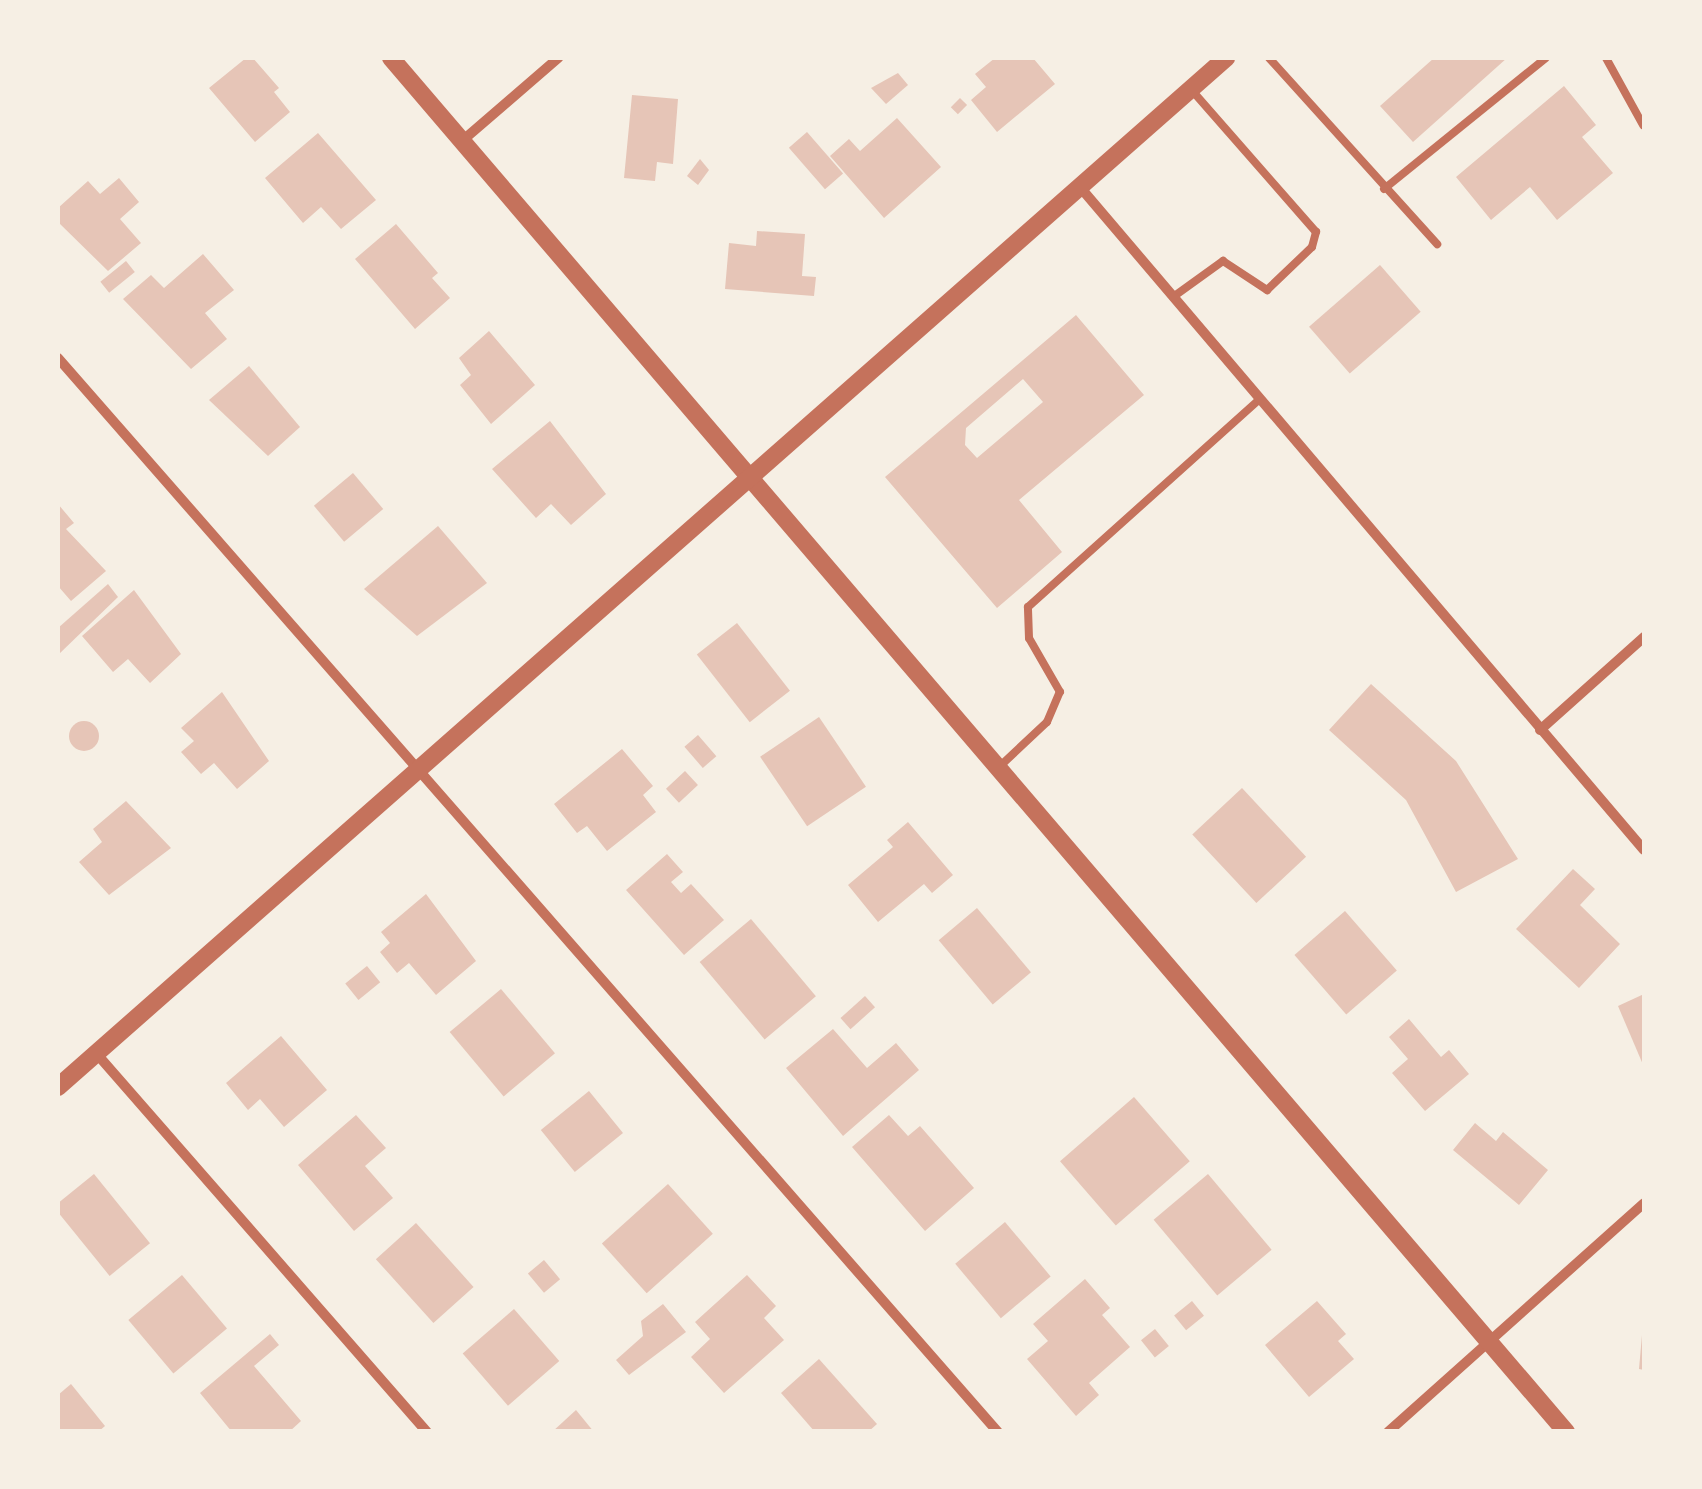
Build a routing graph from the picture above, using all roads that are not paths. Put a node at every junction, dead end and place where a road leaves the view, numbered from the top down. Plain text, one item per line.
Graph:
1 (391, 58) edge
2 (558, 58) edge
3 (1226, 58) edge
4 (1269, 58) edge
5 (1546, 58) edge
6 (1606, 58) edge
7 (1191, 89) junction
8 (1643, 125) edge
9 (462, 141) junction
10 (1080, 187) junction
11 (1384, 189) junction
12 (1437, 244) dead end
13 (1174, 297) junction
14 (58, 358) edge
15 (1260, 400) junction
16 (751, 480) junction
17 (1644, 636) edge
18 (1540, 730) junction
19 (998, 768) junction
20 (419, 769) junction
21 (1644, 850) edge
22 (96, 1053) junction
23 (58, 1087) edge
24 (1644, 1203) edge
25 (1490, 1342) junction
26 (427, 1432) edge
27 (998, 1432) edge
28 (1388, 1432) edge
29 (1566, 1432) edge

1 - 9 street
2 - 9 street
3 - 7 street
4 - 11 lane
5 - 11 lane
6 - 8 lane
7 - 10 street
7 - 13 lane
9 - 16 street
10 - 13 street
10 - 16 street
11 - 12 lane
13 - 15 street
14 - 20 street
15 - 18 street
15 - 19 lane
16 - 19 street
16 - 20 street
17 - 18 street
18 - 21 street
19 - 25 street
20 - 22 street
20 - 27 street
22 - 23 street
22 - 26 street
24 - 25 street
25 - 28 street
25 - 29 street

